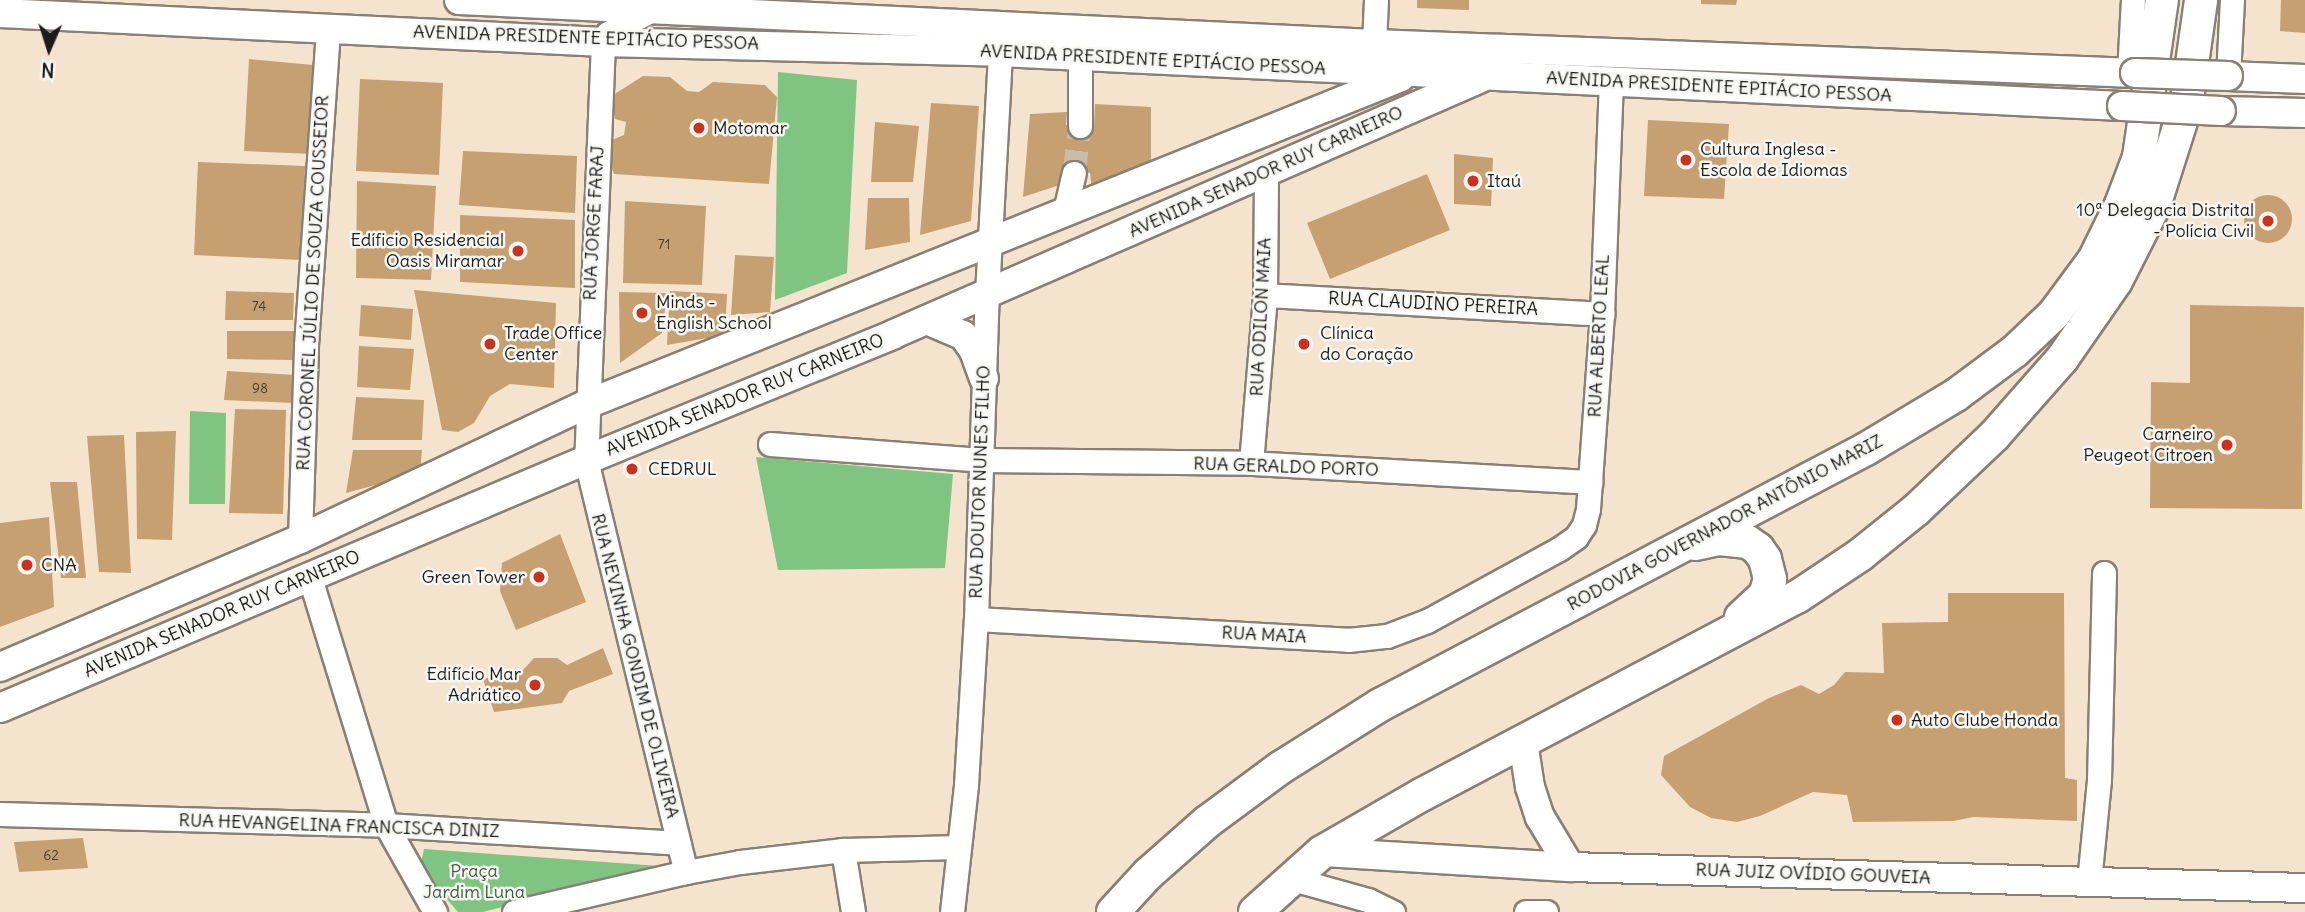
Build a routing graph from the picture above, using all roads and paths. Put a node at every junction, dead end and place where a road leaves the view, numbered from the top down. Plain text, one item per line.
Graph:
1 (459, 0) edge
2 (1376, 0) edge
3 (2133, 0) edge
4 (2162, 0) edge
5 (2201, 0) edge
6 (2232, 0) edge
7 (540, 2) edge
8 (654, 6) edge
9 (0, 13) edge
10 (328, 27) junction
11 (603, 41) junction
12 (672, 43) junction
13 (1374, 44) junction
14 (1451, 47) junction
15 (1000, 52) junction
16 (1080, 56) junction
17 (1411, 73) junction
18 (2132, 73) junction
19 (1487, 76) junction
20 (2228, 76) junction
21 (2305, 79) edge
22 (1611, 82) junction
23 (2293, 112) edge
24 (1080, 126) tunnel mouth
25 (2305, 133) edge
26 (1266, 172) junction
27 (1074, 173) tunnel mouth
28 (1065, 211) junction
29 (990, 242) junction
30 (987, 294) junction
31 (1265, 295) junction
32 (1602, 314) junction
33 (927, 320) junction
34 (984, 378) junction
35 (585, 405) junction
36 (771, 444) dead end
37 (586, 460) junction
38 (981, 460) junction
39 (1251, 463) junction
40 (1590, 482) junction
41 (300, 539) junction
42 (1663, 554) junction
43 (1534, 562) joint
44 (2104, 573) dead end
45 (310, 578) junction
46 (976, 619) junction
47 (1692, 652) junction
48 (0, 667) edge
49 (0, 708) edge
50 (1523, 742) junction
51 (0, 814) edge
52 (386, 825) junction
53 (678, 843) junction
54 (959, 847) junction
55 (844, 850) junction
56 (1322, 852) junction
57 (1570, 867) junction
58 (686, 872) junction
59 (1289, 878) junction
60 (2089, 882) junction
61 (2305, 888) edge
62 (435, 912) edge
63 (514, 912) edge
64 (853, 912) edge
65 (951, 912) edge
66 (1113, 912) edge
67 (1255, 912) edge
68 (1393, 912) edge
69 (1525, 912) edge
70 (1546, 912) edge

1 - 7 main road, AVENIDA PRESIDENTE EPITÁCIO PESSOA
2 - 13 street
3 - 18 street
4 - 42 highway, RODOVIA GOVERNADOR ANTÔNIO MARIZ
5 - 47 highway
6 - 20 street
7 - 8 main road, AVENIDA PRESIDENTE EPITÁCIO PESSOA
8 - 11 street
8 - 12 main road
8 - 13 main road, AVENIDA PRESIDENTE EPITÁCIO PESSOA
9 - 10 main road, AVENIDA PRESIDENTE EPITÁCIO PESSOA
10 - 11 main road, AVENIDA PRESIDENTE EPITÁCIO PESSOA
10 - 41 street, RUA CORONEL JÚLIO DE SOUZA COUSSEIOR
11 - 12 main road, AVENIDA PRESIDENTE EPITÁCIO PESSOA
11 - 35 street, RUA JORGE FARAJ
12 - 15 main road, AVENIDA PRESIDENTE EPITÁCIO PESSOA
13 - 14 main road, AVENIDA PRESIDENTE EPITÁCIO PESSOA
14 - 17 main road
14 - 18 main road, AVENIDA PRESIDENTE EPITÁCIO PESSOA
15 - 16 main road, AVENIDA PRESIDENTE EPITÁCIO PESSOA
15 - 29 street, RUA DOUTOR NUNES FILHO
16 - 17 main road, AVENIDA PRESIDENTE EPITÁCIO PESSOA
16 - 24 street
17 - 19 main road, AVENIDA PRESIDENTE EPITÁCIO PESSOA
17 - 28 main road, AVENIDA SENADOR RUY CARNEIRO
18 - 20 main road, AVENIDA PRESIDENTE EPITÁCIO PESSOA, bridge
19 - 22 main road, AVENIDA PRESIDENTE EPITÁCIO PESSOA
19 - 26 main road, AVENIDA SENADOR RUY CARNEIRO
20 - 21 main road, AVENIDA PRESIDENTE EPITÁCIO PESSOA
22 - 23 main road, AVENIDA PRESIDENTE EPITÁCIO PESSOA, bridge
22 - 32 street, RUA ALBERTO LEAL
23 - 25 main road
26 - 30 main road, AVENIDA SENADOR RUY CARNEIRO
26 - 31 street, RUA ODILON MAIA
27 - 28 street
28 - 29 main road, AVENIDA SENADOR RUY CARNEIRO
29 - 30 street, RUA DOUTOR NUNES FILHO
29 - 35 main road, AVENIDA SENADOR RUY CARNEIRO
30 - 33 main road, AVENIDA SENADOR RUY CARNEIRO
30 - 34 street, RUA DOUTOR NUNES FILHO
31 - 32 street, RUA CLAUDINO PEREIRA
31 - 39 street, RUA ODILON MAIA
32 - 40 street, RUA ALBERTO LEAL
33 - 34 main road
33 - 37 main road, AVENIDA SENADOR RUY CARNEIRO
34 - 38 street, RUA DOUTOR NUNES FILHO
35 - 37 street, RUA JORGE FARAJ
35 - 41 main road, AVENIDA SENADOR RUY CARNEIRO
36 - 38 street, RUA GERALDO PORTO
37 - 45 main road, AVENIDA SENADOR RUY CARNEIRO
37 - 53 street, RUA NEVINHA GONDIM DE OLIVEIRA
38 - 39 street, RUA GERALDO PORTO
38 - 46 street, RUA DOUTOR NUNES FILHO
39 - 40 street, RUA GERALDO PORTO
40 - 43 street, RUA ALBERTO LEAL
41 - 48 main road, AVENIDA SENADOR RUY CARNEIRO
42 - 47 highway
42 - 66 highway, RODOVIA GOVERNADOR ANTÔNIO MARIZ
43 - 46 street, RUA MAIA
44 - 60 street
45 - 49 main road, AVENIDA SENADOR RUY CARNEIRO
45 - 52 street
46 - 54 street, RUA DOUTOR NUNES FILHO
47 - 50 highway
50 - 56 highway
50 - 57 main road
51 - 52 street, RUA HEVANGELINA FRANCISCA DINIZ
52 - 53 street, RUA HEVANGELINA FRANCISCA DINIZ
52 - 62 street
53 - 58 street, RUA NEVINHA GONDIM DE OLIVEIRA
54 - 55 street
54 - 65 street, RUA DOUTOR NUNES FILHO
55 - 58 street
55 - 64 street
56 - 57 main road, RUA JUIZ OVÍDIO GOUVEIA
56 - 59 highway
57 - 60 main road, RUA JUIZ OVÍDIO GOUVEIA
58 - 63 street
59 - 67 highway
59 - 68 street
60 - 61 main road, RUA JUIZ OVÍDIO GOUVEIA
69 - 70 street

